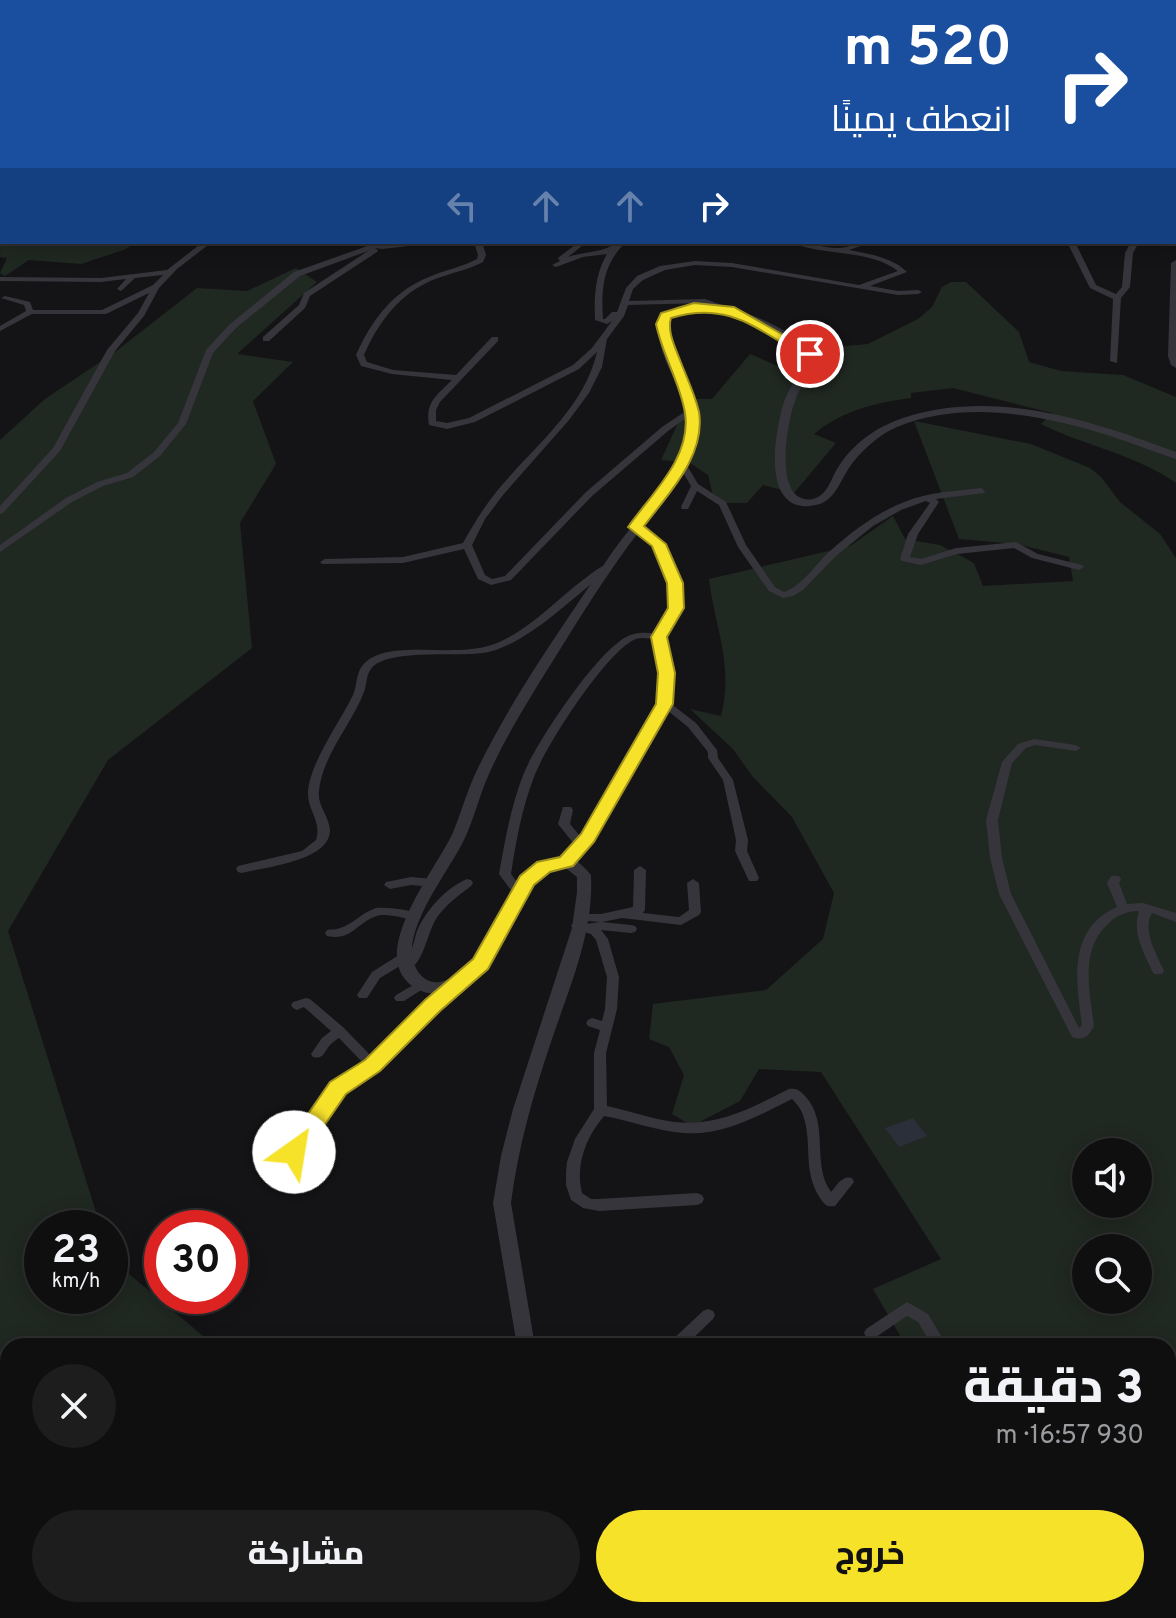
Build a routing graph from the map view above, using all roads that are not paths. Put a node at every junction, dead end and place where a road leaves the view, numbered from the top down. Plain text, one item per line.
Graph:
1 (52, 0) edge
2 (60, 0) edge
3 (205, 244) edge
4 (479, 244) edge
5 (581, 244) edge
6 (619, 244) edge
7 (803, 244) edge
8 (862, 244) edge
9 (1072, 244) edge
10 (1134, 244) edge
11 (375, 245) edge
12 (610, 251) junction
13 (839, 252) junction
14 (1176, 263) edge
15 (168, 272) junction
16 (132, 277) junction
17 (0, 279) edge
18 (156, 287) junction
19 (865, 287) junction
20 (121, 289) dead end
21 (918, 292) dead end
22 (5, 298) dead end
23 (1117, 298) junction
24 (624, 304) junction
25 (729, 309) junction
26 (30, 312) junction
27 (0, 329) edge
28 (266, 339) dead end
29 (495, 339) dead end
30 (604, 339) junction
31 (1114, 361) dead end
32 (1176, 365) edge
33 (457, 378) junction
34 (692, 411) junction
35 (1176, 456) edge
36 (682, 464) junction
37 (695, 486) junction
38 (981, 491) dead end
39 (930, 497) junction
40 (685, 507) dead end
41 (0, 511) edge
42 (636, 527) junction
43 (467, 545) junction
44 (0, 549) edge
45 (325, 562) dead end
46 (610, 565) junction
47 (1079, 567) dead end
48 (659, 637) junction
49 (665, 704) junction
50 (1076, 748) dead end
51 (567, 810) dead end
52 (581, 845) junction
53 (566, 861) junction
54 (242, 869) dead end
55 (640, 870) dead end
56 (753, 878) dead end
57 (1115, 879) dead end
58 (433, 883) junction
59 (467, 883) dead end
60 (693, 883) dead end
61 (390, 885) dead end
62 (520, 894) junction
63 (1122, 906) junction
64 (1146, 908) junction
65 (626, 915) junction
66 (415, 916) junction
67 (1176, 918) edge
68 (582, 924) junction
69 (631, 929) dead end
70 (331, 933) dead end
71 (404, 963) junction
72 (1158, 971) dead end
73 (466, 975) junction
74 (422, 984) junction
75 (363, 995) dead end
76 (400, 998) dead end
77 (297, 1005) dead end
78 (340, 1031) junction
79 (317, 1054) dead end
80 (372, 1065) junction
81 (601, 1110) junction
82 (280, 1180) dead end
83 (847, 1182) dead end
84 (697, 1199) dead end
85 (708, 1315) dead end
86 (871, 1333) dead end
87 (525, 1338) edge
88 (684, 1338) edge
89 (935, 1338) edge

1 - 2 street
3 - 15 street
4 - 33 street
5 - 12 street
6 - 12 street
7 - 13 street
8 - 13 street
9 - 23 street
10 - 23 street
11 - 28 street
11 - 44 street
12 - 24 street
13 - 19 street
14 - 32 street
15 - 16 street
15 - 18 street
16 - 17 street
16 - 20 street
18 - 26 street
18 - 41 street
19 - 21 street
19 - 24 street
22 - 26 street
23 - 31 street
24 - 25 street
24 - 30 street
25 - 34 street
25 - 35 street
26 - 27 street
29 - 33 street
30 - 33 street
30 - 43 street
34 - 36 street
34 - 43 street
36 - 37 street
36 - 42 street
37 - 39 street
37 - 40 street
38 - 39 street
39 - 47 street
42 - 46 street
42 - 48 street
43 - 45 street
46 - 54 street
46 - 58 street
48 - 49 street
48 - 62 street
49 - 52 street
49 - 56 street
50 - 63 street
51 - 52 street
52 - 53 street
53 - 62 street
53 - 68 street
55 - 65 street
57 - 63 street
58 - 61 street
58 - 66 street
59 - 71 street
60 - 65 street
62 - 73 street
63 - 64 street
64 - 67 street
64 - 72 street
65 - 68 street
66 - 70 street
66 - 71 street
68 - 69 street
68 - 81 street
68 - 87 street
71 - 74 street
71 - 75 street
73 - 74 street
73 - 80 street
74 - 76 street
77 - 78 street
78 - 79 street
78 - 80 street
80 - 82 street
81 - 83 street
81 - 84 street
85 - 88 street
86 - 89 street

